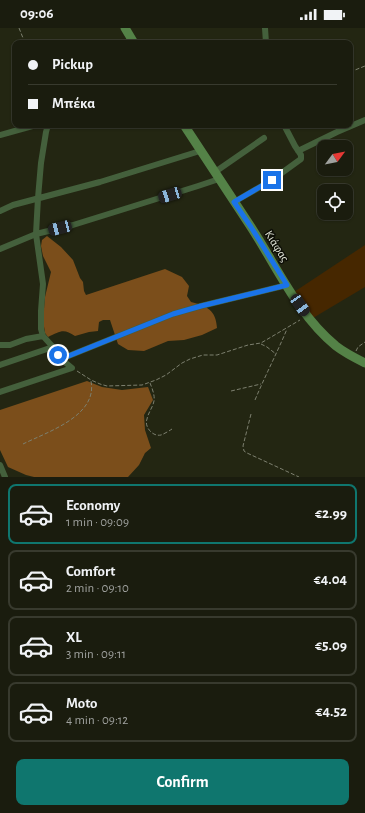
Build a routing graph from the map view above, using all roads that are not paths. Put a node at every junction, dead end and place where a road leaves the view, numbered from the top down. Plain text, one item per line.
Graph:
1 (126, 28) edge
2 (265, 28) edge
3 (132, 40) edge
4 (266, 40) edge
5 (365, 120) edge
6 (353, 125) edge
7 (25, 128) edge
8 (47, 128) edge
9 (186, 128) edge
10 (286, 128) edge
11 (346, 128) edge
12 (0, 135) edge
13 (264, 138) dead end
14 (200, 151) junction
15 (298, 151) junction
16 (217, 175) junction
17 (38, 198) junction
18 (234, 202) junction
19 (0, 211) edge
20 (36, 234) junction
21 (0, 249) edge
22 (287, 285) junction
23 (43, 336) junction
24 (0, 345) edge
25 (53, 347) junction
26 (61, 359) junction
27 (365, 363) edge
28 (0, 364) edge
29 (0, 392) edge
30 (0, 464) edge
31 (5, 477) edge

1 - 3 street
2 - 4 street
5 - 6 street
7 - 12 street
8 - 17 street
9 - 14 street, Κιάφας
10 - 15 street
11 - 15 street
13 - 16 street
14 - 16 street, Κιάφας
14 - 17 street
15 - 18 street
16 - 18 street, Κιάφας
16 - 20 street
17 - 19 street
17 - 20 street
18 - 22 street, Κιάφας
20 - 21 street
20 - 23 street
22 - 26 street
22 - 27 street, Κιάφας
23 - 24 street
23 - 25 street
25 - 26 street
25 - 28 street
26 - 29 street
30 - 31 street

